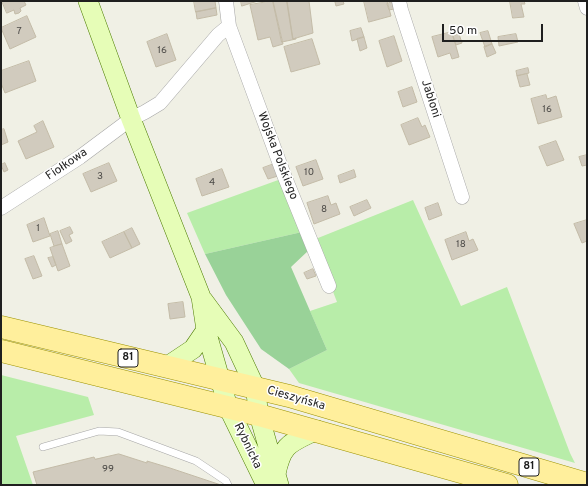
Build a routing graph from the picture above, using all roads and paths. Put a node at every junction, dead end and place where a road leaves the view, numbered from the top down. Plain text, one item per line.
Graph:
1 (88, 1) edge
2 (226, 1) edge
3 (400, 1) edge
4 (585, 1) edge
5 (587, 8) edge
6 (228, 26) junction
7 (131, 119) junction
8 (462, 197) dead end
9 (1, 208) edge
10 (329, 286) dead end
11 (201, 297) junction
12 (1, 327) edge
13 (206, 330) junction
14 (1, 351) edge
15 (166, 367) junction
16 (220, 380) junction
17 (255, 387) junction
18 (228, 407) junction
19 (259, 415) junction
20 (317, 430) junction
21 (43, 447) dead end
22 (274, 482) edge
23 (587, 484) edge
24 (228, 485) edge
25 (507, 485) edge

1 - 7 street
2 - 6 street, Wojska Polskiego
3 - 8 street, Jabłoni
4 - 5 street
6 - 7 street
6 - 10 street, Wojska Polskiego
7 - 9 street, Fiołkowa
7 - 11 street
11 - 13 street
11 - 17 street
12 - 15 main road, Cieszyńska / 81
13 - 15 street
13 - 16 street
14 - 18 main road, Cieszyńska / 81
15 - 16 main road, Cieszyńska / 81
16 - 17 main road, Cieszyńska / 81
16 - 18 street
17 - 19 street
17 - 23 main road, Cieszyńska / 81
18 - 19 main road, Cieszyńska / 81
18 - 22 street, Rybnicka
19 - 20 main road, Cieszyńska / 81
19 - 22 street, Rybnicka
20 - 22 street
20 - 25 main road, Cieszyńska / 81
21 - 24 lane

